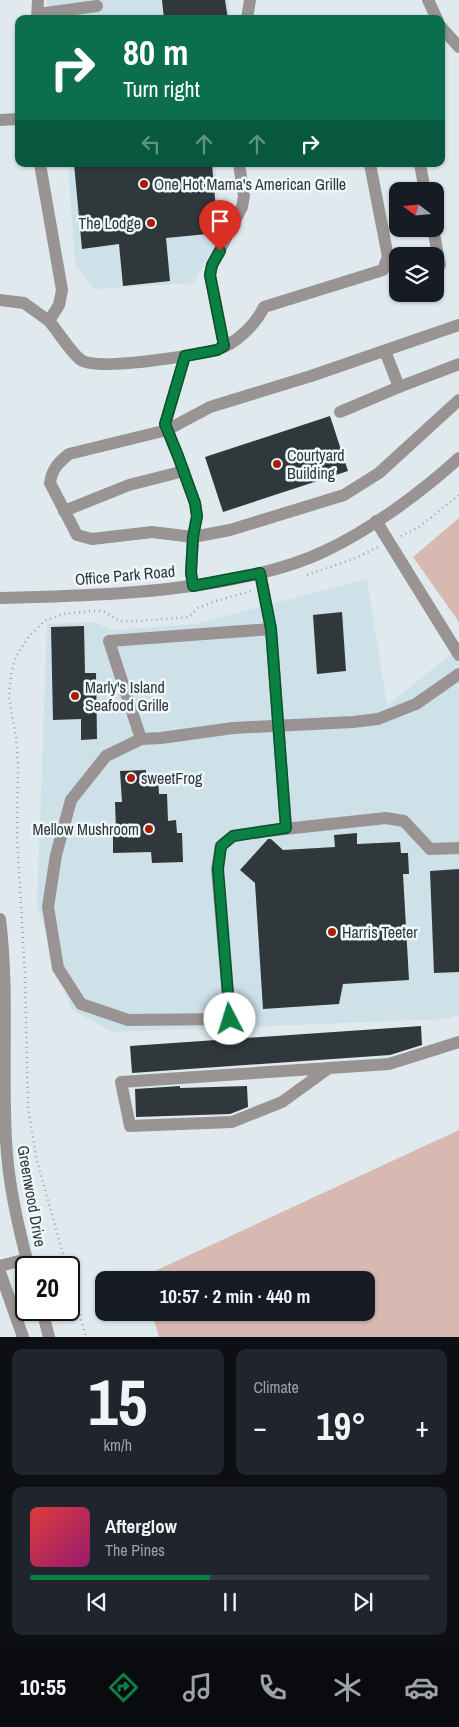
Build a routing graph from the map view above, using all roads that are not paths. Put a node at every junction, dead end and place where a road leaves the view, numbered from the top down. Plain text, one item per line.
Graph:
1 (38, 0) edge
2 (250, 0) edge
3 (428, 0) edge
4 (98, 8) edge
5 (38, 15) edge
6 (46, 15) edge
7 (248, 15) edge
8 (435, 15) edge
9 (445, 31) edge
10 (459, 47) edge
11 (15, 119) edge
12 (0, 120) edge
13 (41, 167) edge
14 (239, 167) edge
15 (371, 167) edge
16 (421, 167) edge
17 (423, 182) edge
18 (0, 300) edge
19 (49, 320) junction
20 (459, 325) edge
21 (224, 346) junction
22 (384, 351) junction
23 (185, 356) junction
24 (459, 364) edge
25 (399, 387) junction
26 (459, 400) edge
27 (340, 412) dead end
28 (167, 430) junction
29 (459, 458) edge
30 (184, 471) junction
31 (64, 511) junction
32 (376, 521) junction
33 (193, 537) junction
34 (260, 573) junction
35 (193, 586) junction
36 (0, 598) edge
37 (271, 629) junction
38 (459, 655) edge
39 (459, 674) edge
40 (279, 726) junction
41 (141, 739) junction
42 (286, 828) junction
43 (459, 848) edge
44 (0, 919) edge
45 (459, 1042) edge
46 (329, 1068) junction
47 (26, 1256) edge
48 (15, 1264) edge
49 (0, 1266) edge
50 (0, 1272) edge
51 (45, 1321) edge
52 (23, 1337) edge
53 (49, 1337) edge

1 - 5 street
2 - 7 street
3 - 8 street
4 - 6 street
9 - 10 street
11 - 12 street
13 - 19 street
14 - 21 street
15 - 21 street
16 - 17 street
18 - 19 street
19 - 23 street
20 - 22 street
21 - 23 street
22 - 25 street
22 - 28 street
23 - 28 street
24 - 25 street
25 - 27 street
26 - 33 street
28 - 30 street
28 - 31 street
29 - 32 street, Office Park Road
30 - 31 street
30 - 33 street
31 - 33 street
32 - 34 street, Office Park Road
32 - 38 street
33 - 35 street
34 - 35 street, Office Park Road
34 - 37 street
35 - 36 street, Office Park Road
37 - 40 street
37 - 41 street
39 - 40 street
40 - 41 street
40 - 42 street
41 - 42 street
42 - 43 street
44 - 47 street, Greenwood Drive
45 - 46 street
46 - 46 street
48 - 49 street
50 - 52 street
51 - 53 street

